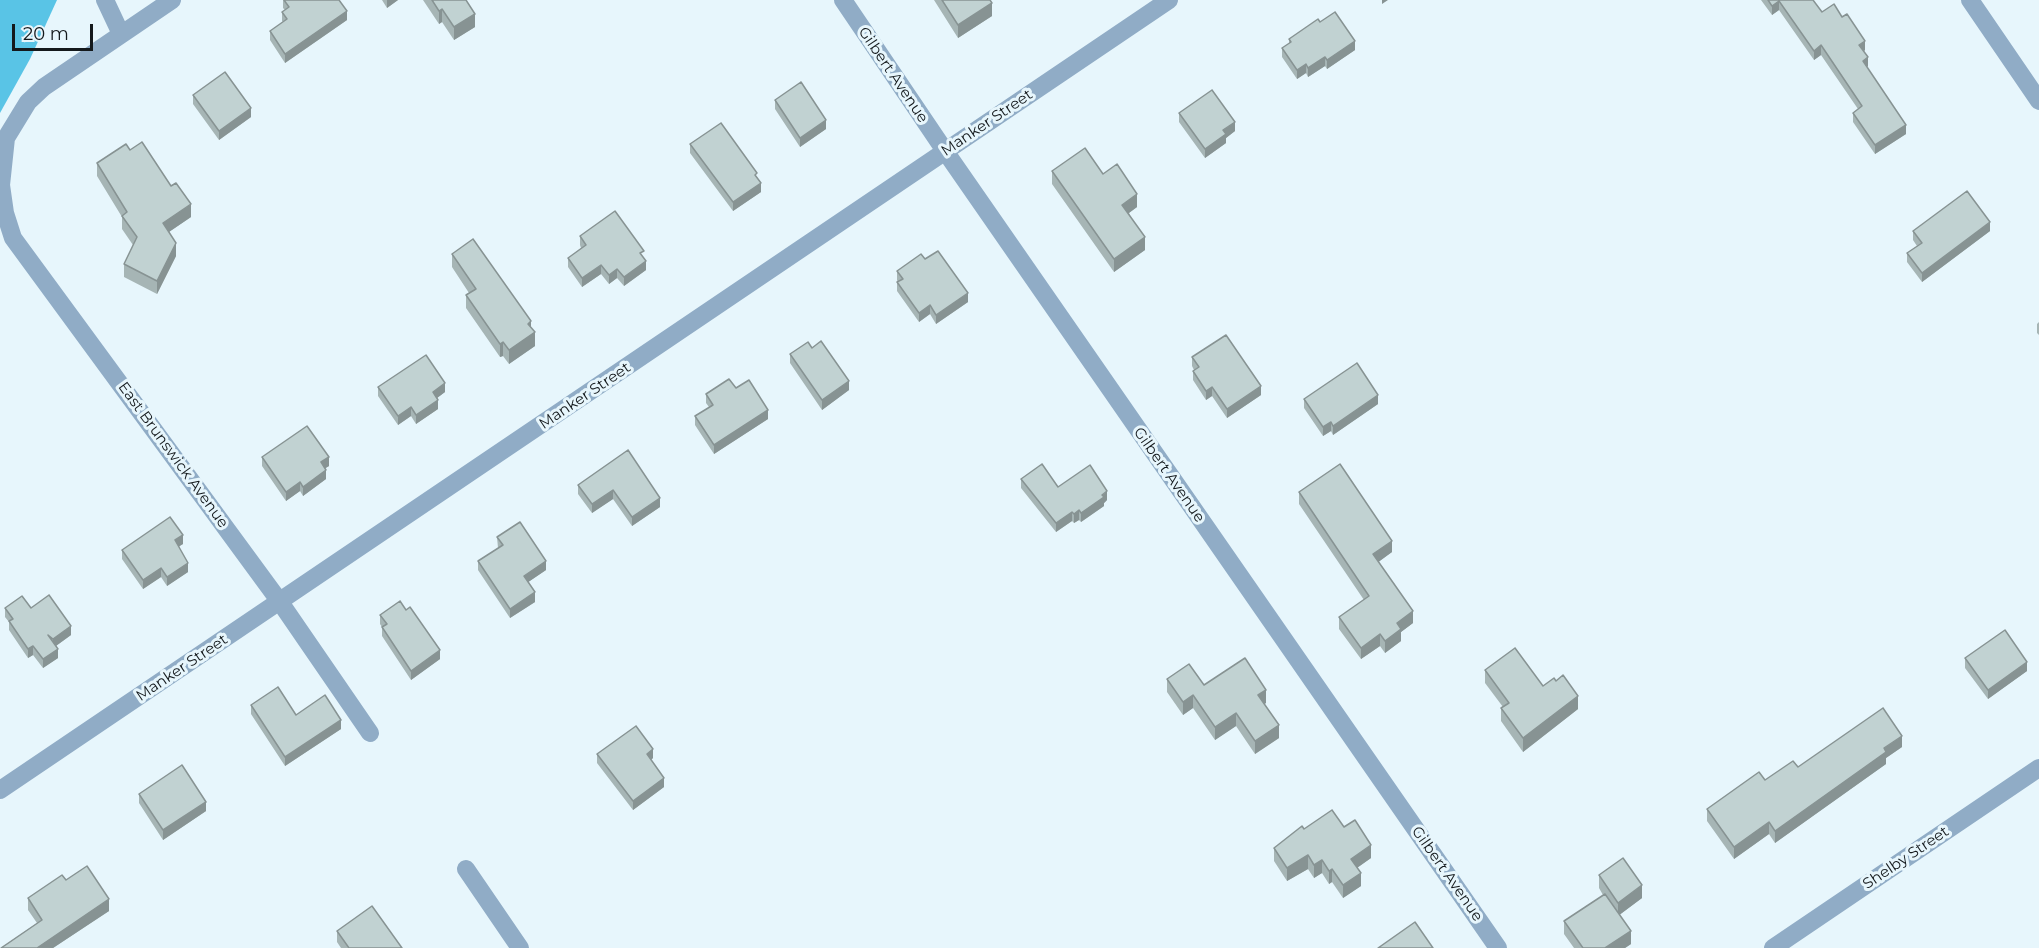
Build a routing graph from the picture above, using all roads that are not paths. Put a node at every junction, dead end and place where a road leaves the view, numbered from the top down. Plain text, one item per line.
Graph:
1 (105, 0) edge
2 (172, 0) edge
3 (843, 0) edge
4 (1170, 0) edge
5 (1970, 0) edge
6 (122, 34) junction
7 (2039, 101) edge
8 (945, 151) junction
9 (280, 602) junction
10 (370, 733) dead end
11 (2039, 768) edge
12 (0, 790) edge
13 (466, 869) dead end
14 (520, 948) edge
15 (1498, 948) edge
16 (1773, 948) edge

1 - 6 street
2 - 6 street, East Brunswick Avenue
3 - 8 street, Gilbert Avenue
4 - 8 street, Manker Street
5 - 7 street
6 - 9 street, East Brunswick Avenue
8 - 9 street, Manker Street
8 - 15 street, Gilbert Avenue
9 - 10 street, East Brunswick Avenue
9 - 12 street, Manker Street
11 - 16 street, Shelby Street
13 - 14 street

